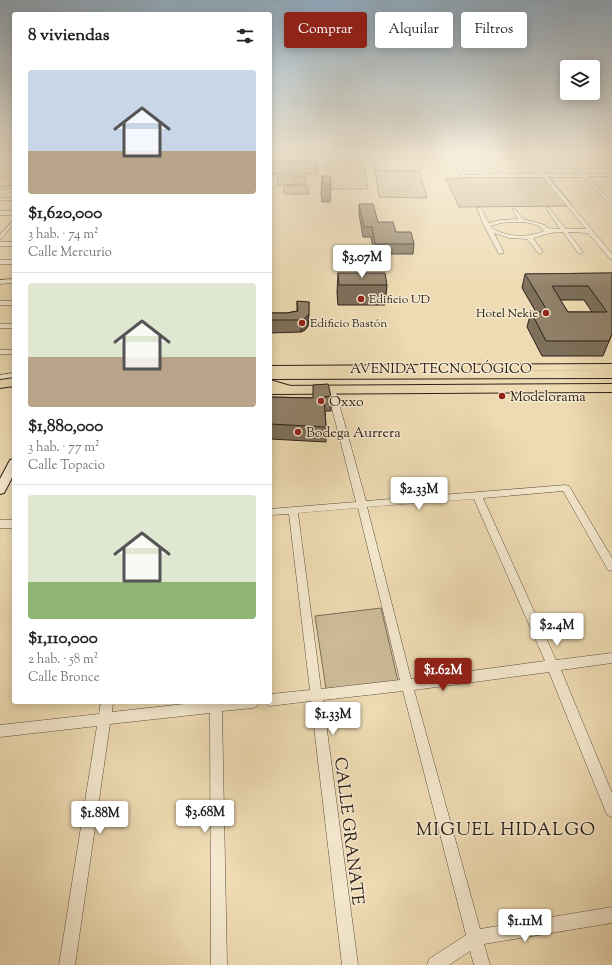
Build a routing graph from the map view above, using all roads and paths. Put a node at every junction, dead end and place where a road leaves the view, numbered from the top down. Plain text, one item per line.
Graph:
1 (563, 199) edge
2 (0, 200) edge
3 (12, 200) edge
4 (548, 208) dead end
5 (479, 209) dead end
6 (514, 209) dead end
7 (0, 213) edge
8 (12, 213) edge
9 (521, 220) junction
10 (488, 226) junction
11 (0, 228) edge
12 (11, 228) edge
13 (545, 228) junction
14 (563, 228) junction
15 (588, 228) junction
16 (529, 237) junction
17 (0, 238) edge
18 (0, 244) edge
19 (12, 244) edge
20 (604, 247) junction
21 (612, 247) edge
22 (540, 252) dead end
23 (580, 252) dead end
24 (501, 253) dead end
25 (612, 258) edge
26 (0, 262) edge
27 (12, 262) edge
28 (0, 282) edge
29 (12, 282) edge
30 (0, 303) edge
31 (12, 303) edge
32 (0, 326) edge
33 (12, 326) edge
34 (0, 352) edge
35 (12, 352) edge
36 (612, 367) edge
37 (405, 368) junction
38 (272, 369) edge
39 (612, 374) edge
40 (12, 375) edge
41 (272, 375) edge
42 (377, 375) junction
43 (0, 377) edge
44 (612, 380) edge
45 (12, 382) edge
46 (272, 383) edge
47 (0, 384) edge
48 (272, 384) edge
49 (612, 388) edge
50 (331, 389) junction
51 (272, 390) edge
52 (289, 390) junction
53 (12, 392) edge
54 (0, 394) edge
55 (12, 467) edge
56 (0, 490) edge
57 (477, 495) junction
58 (362, 505) junction
59 (293, 510) junction
60 (272, 512) edge
61 (0, 524) edge
62 (12, 524) edge
63 (612, 567) edge
64 (612, 658) edge
65 (553, 666) junction
66 (407, 685) junction
67 (316, 695) junction
68 (272, 700) edge
69 (107, 704) edge
70 (217, 704) edge
71 (105, 719) junction
72 (0, 731) edge
73 (612, 810) edge
74 (612, 915) edge
75 (474, 938) junction
76 (67, 965) edge
77 (219, 965) edge
78 (350, 965) edge
79 (435, 965) edge
80 (482, 965) edge

1 - 15 street
2 - 3 street
4 - 14 street
5 - 10 street
6 - 9 street
7 - 8 street
9 - 10 street
9 - 13 street
10 - 16 street
10 - 24 street
11 - 12 street
12 - 17 street
13 - 14 street
13 - 16 street
14 - 15 street
14 - 23 street
15 - 20 street
16 - 22 street
18 - 19 street
20 - 21 street
20 - 25 street
26 - 27 street
28 - 29 street
30 - 31 street
32 - 33 street
34 - 35 street
36 - 37 main road, AVENIDA TECNOLÓGICO
37 - 38 main road, AVENIDA TECNOLÓGICO
37 - 42 highway
39 - 42 highway, AVENIDA TECNOLÓGICO
40 - 43 street
41 - 42 highway, AVENIDA TECNOLÓGICO
44 - 46 highway, AVENIDA TECNOLÓGICO
45 - 47 highway
48 - 52 highway
49 - 50 main road, AVENIDA TECNOLÓGICO
50 - 52 main road, AVENIDA TECNOLÓGICO
50 - 58 street
51 - 52 main road, AVENIDA TECNOLÓGICO
53 - 54 highway
55 - 56 street
57 - 58 street
57 - 63 street
57 - 65 street
58 - 59 street
58 - 66 street
59 - 60 street
59 - 67 street, CALLE GRANATE
61 - 62 street
64 - 65 street
65 - 66 street
65 - 73 street
66 - 67 street
66 - 75 street
67 - 68 street
67 - 78 street, CALLE GRANATE
69 - 71 street
70 - 71 street
70 - 77 street
71 - 72 street
71 - 76 street
74 - 75 street
75 - 79 street
75 - 80 street

